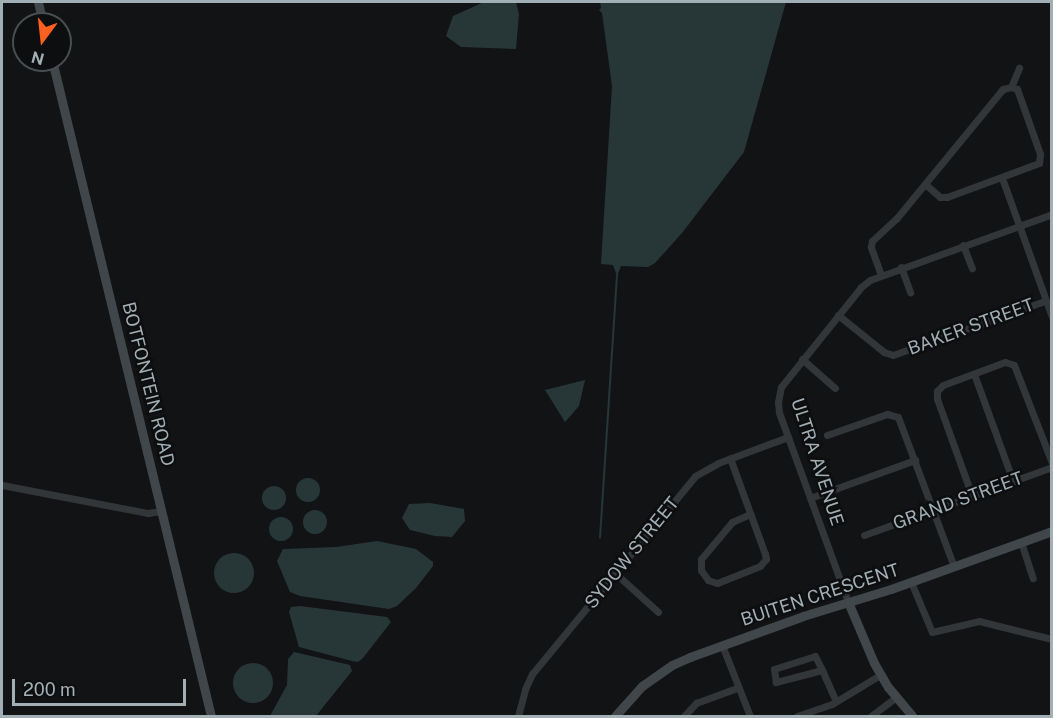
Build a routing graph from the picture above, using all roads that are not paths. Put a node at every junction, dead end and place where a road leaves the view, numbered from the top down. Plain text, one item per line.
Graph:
1 (1019, 68) dead end
2 (55, 72) edge
3 (1011, 87) junction
4 (1002, 178) junction
5 (925, 184) junction
6 (1052, 214) edge
7 (1019, 225) junction
8 (963, 245) junction
9 (901, 267) junction
10 (972, 268) dead end
11 (881, 275) junction
12 (910, 292) dead end
13 (1045, 301) junction
14 (838, 315) junction
15 (1052, 318) edge
16 (801, 359) junction
17 (974, 374) junction
18 (835, 388) dead end
19 (827, 435) dead end
20 (788, 438) junction
21 (730, 458) junction
22 (915, 460) junction
23 (1052, 465) edge
24 (1013, 481) junction
25 (2, 484) edge
26 (972, 495) junction
27 (810, 498) junction
28 (933, 510) junction
29 (161, 511) junction
30 (750, 514) junction
31 (1052, 531) edge
32 (864, 535) dead end
33 (1021, 542) junction
34 (954, 567) junction
35 (615, 573) junction
36 (1033, 578) dead end
37 (911, 582) junction
38 (848, 602) junction
39 (658, 612) dead end
40 (1052, 639) edge
41 (722, 645) junction
42 (822, 670) junction
43 (880, 675) junction
44 (737, 688) junction
45 (896, 697) junction
46 (836, 701) junction
47 (211, 717) edge
48 (518, 717) edge
49 (615, 717) edge
50 (684, 717) edge
51 (750, 717) edge
52 (797, 717) edge
53 (871, 717) edge
54 (912, 717) edge

1 - 3 street
2 - 29 main road, BOTFONTEIN ROAD
3 - 4 street
3 - 5 street
4 - 5 street
4 - 7 street
5 - 11 street
6 - 7 street, ULTRA AVENUE
7 - 8 street, ULTRA AVENUE
7 - 13 street
8 - 9 street, ULTRA AVENUE
8 - 10 street
9 - 11 street, ULTRA AVENUE
9 - 12 street
11 - 14 street, ULTRA AVENUE
13 - 14 street, BAKER STREET
13 - 15 street
14 - 16 street, ULTRA AVENUE
16 - 18 street
16 - 20 street, ULTRA AVENUE
17 - 23 street
17 - 24 street
17 - 26 street
19 - 22 street
20 - 21 street, SYDOW STREET
20 - 27 street, ULTRA AVENUE
21 - 30 street
21 - 35 street, SYDOW STREET
22 - 27 street
22 - 28 street
23 - 24 street, GRAND STREET
24 - 26 street, GRAND STREET
25 - 29 street
26 - 28 street, GRAND STREET
27 - 38 street, ULTRA AVENUE
28 - 32 street, GRAND STREET
28 - 34 street
29 - 47 main road, BOTFONTEIN ROAD
30 - 30 street
31 - 33 main road, BUITEN CRESCENT
33 - 34 main road, BUITEN CRESCENT
33 - 36 street
34 - 37 main road, BUITEN CRESCENT
35 - 39 street
35 - 48 street, SYDOW STREET
37 - 38 main road, BUITEN CRESCENT
37 - 40 street
38 - 41 main road, BUITEN CRESCENT
38 - 43 main road, ULTRA AVENUE
41 - 44 street
41 - 49 main road, BUITEN CRESCENT
42 - 42 street
42 - 46 street
43 - 45 main road, ULTRA AVENUE
43 - 46 street
44 - 50 street
44 - 51 street
45 - 53 street
45 - 54 main road, ULTRA AVENUE
46 - 52 street

